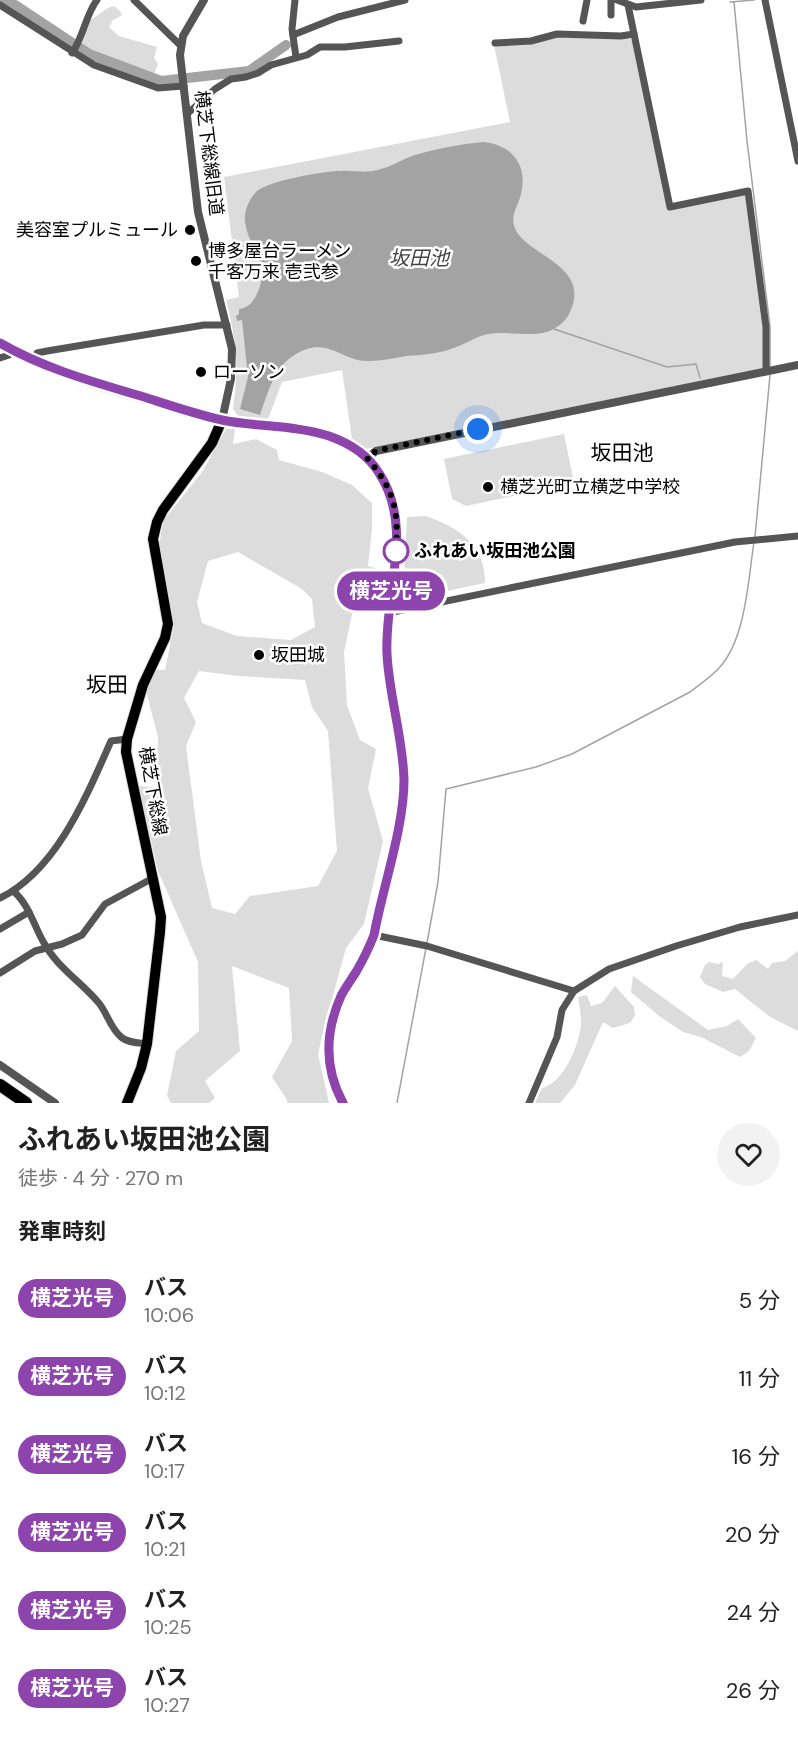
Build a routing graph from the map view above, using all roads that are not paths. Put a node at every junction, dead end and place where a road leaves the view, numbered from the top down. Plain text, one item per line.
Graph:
1 (96, 0) edge
2 (134, 0) edge
3 (204, 0) edge
4 (295, 0) edge
5 (405, 0) edge
6 (587, 0) edge
7 (611, 0) edge
8 (617, 0) edge
9 (701, 0) edge
10 (765, 0) edge
11 (387, 2) edge
12 (0, 5) edge
13 (628, 5) junction
14 (611, 15) dead end
15 (583, 21) dead end
16 (633, 34) junction
17 (293, 35) junction
18 (399, 41) dead end
19 (495, 43) dead end
20 (181, 46) junction
21 (75, 49) junction
22 (296, 57) junction
23 (184, 86) junction
24 (188, 114) junction
25 (798, 161) edge
26 (227, 325) junction
27 (0, 343) edge
28 (12, 350) junction
29 (0, 358) edge
30 (32, 360) junction
31 (798, 365) edge
32 (766, 371) junction
33 (222, 420) junction
34 (367, 458) junction
35 (798, 536) edge
36 (388, 613) junction
37 (127, 739) junction
38 (153, 878) junction
39 (13, 891) junction
40 (0, 898) edge
41 (29, 912) junction
42 (798, 915) edge
43 (0, 929) edge
44 (374, 935) junction
45 (46, 947) junction
46 (0, 973) edge
47 (574, 991) junction
48 (147, 1044) junction
49 (0, 1065) edge
50 (0, 1086) edge
51 (26, 1103) edge
52 (55, 1103) edge
53 (127, 1103) edge
54 (343, 1103) edge
55 (529, 1103) edge

1 - 21 street
2 - 20 street
3 - 20 street, 横芝下総線旧道
4 - 17 street
5 - 11 street
6 - 15 street
7 - 14 street
8 - 13 street
9 - 13 street
10 - 25 street
11 - 17 street
12 - 21 street
13 - 16 street
16 - 19 street
16 - 32 street
17 - 22 street
18 - 22 street
20 - 23 street, 横芝下総線旧道
21 - 23 street
22 - 24 street
23 - 24 street, 横芝下総線旧道
24 - 26 street, 横芝下総線旧道
26 - 30 street
26 - 33 street, 横芝下総線旧道
27 - 28 main road
28 - 29 street
28 - 30 main road
30 - 33 main road
31 - 32 street
32 - 34 street
33 - 34 street
33 - 37 main road, 横芝下総線
34 - 36 street
35 - 36 street
36 - 44 street
37 - 38 main road, 横芝下総線
37 - 39 street
38 - 45 street
38 - 48 main road, 横芝下総線
39 - 40 street
39 - 41 street
41 - 43 street
41 - 45 street
42 - 47 street
44 - 47 street
44 - 54 street
45 - 46 street
45 - 48 street
47 - 55 street
48 - 53 main road, 横芝下総線
49 - 52 street
50 - 51 highway

